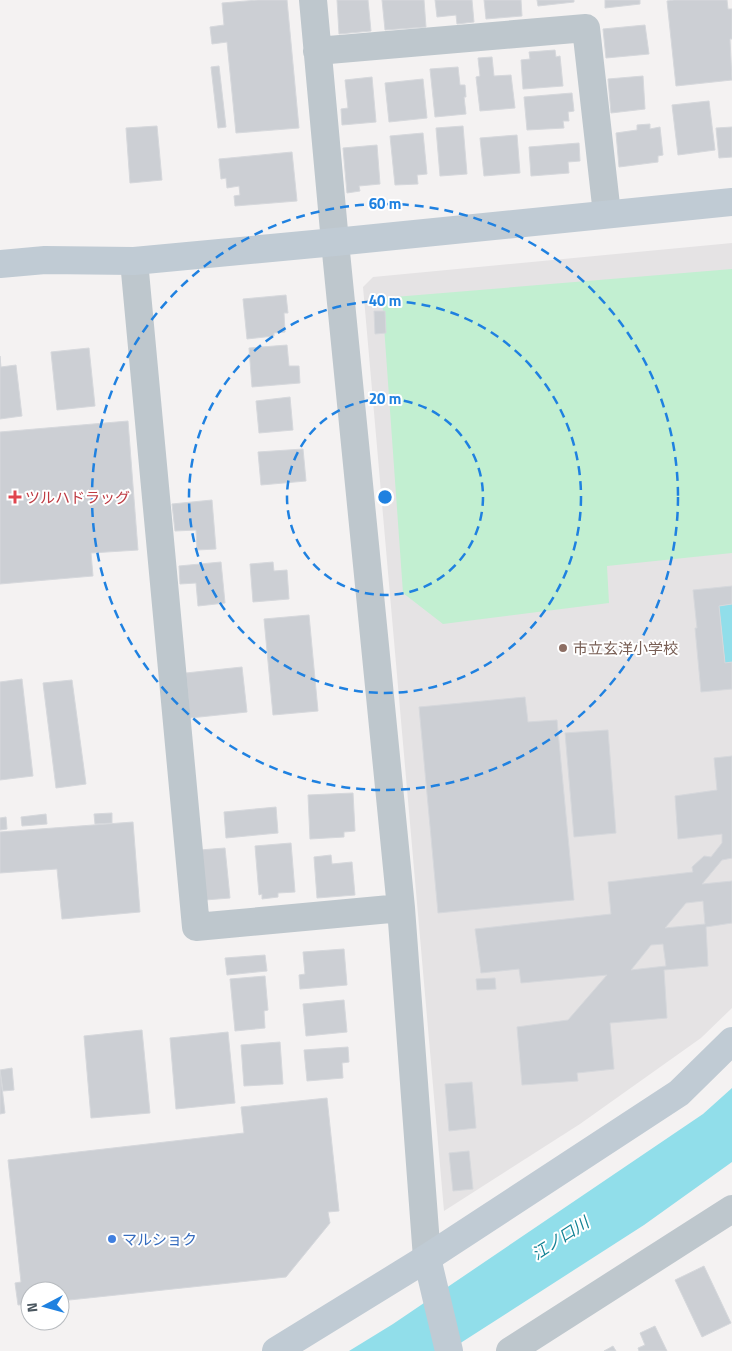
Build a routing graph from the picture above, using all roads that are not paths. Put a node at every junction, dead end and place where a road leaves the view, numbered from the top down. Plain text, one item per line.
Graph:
1 (313, 0) edge
2 (317, 51) junction
3 (732, 202) edge
4 (608, 214) junction
5 (334, 242) junction
6 (134, 261) junction
7 (0, 264) edge
8 (401, 908) junction
9 (732, 1041) edge
10 (732, 1208) edge
11 (426, 1258) junction
12 (276, 1351) edge
13 (449, 1351) edge
14 (510, 1351) edge

1 - 2 street
2 - 4 street
2 - 5 street
3 - 4 street
4 - 5 street
5 - 6 street
5 - 8 street
6 - 7 street
6 - 8 street
8 - 11 street
9 - 11 street
10 - 14 street
11 - 12 street
11 - 13 street

